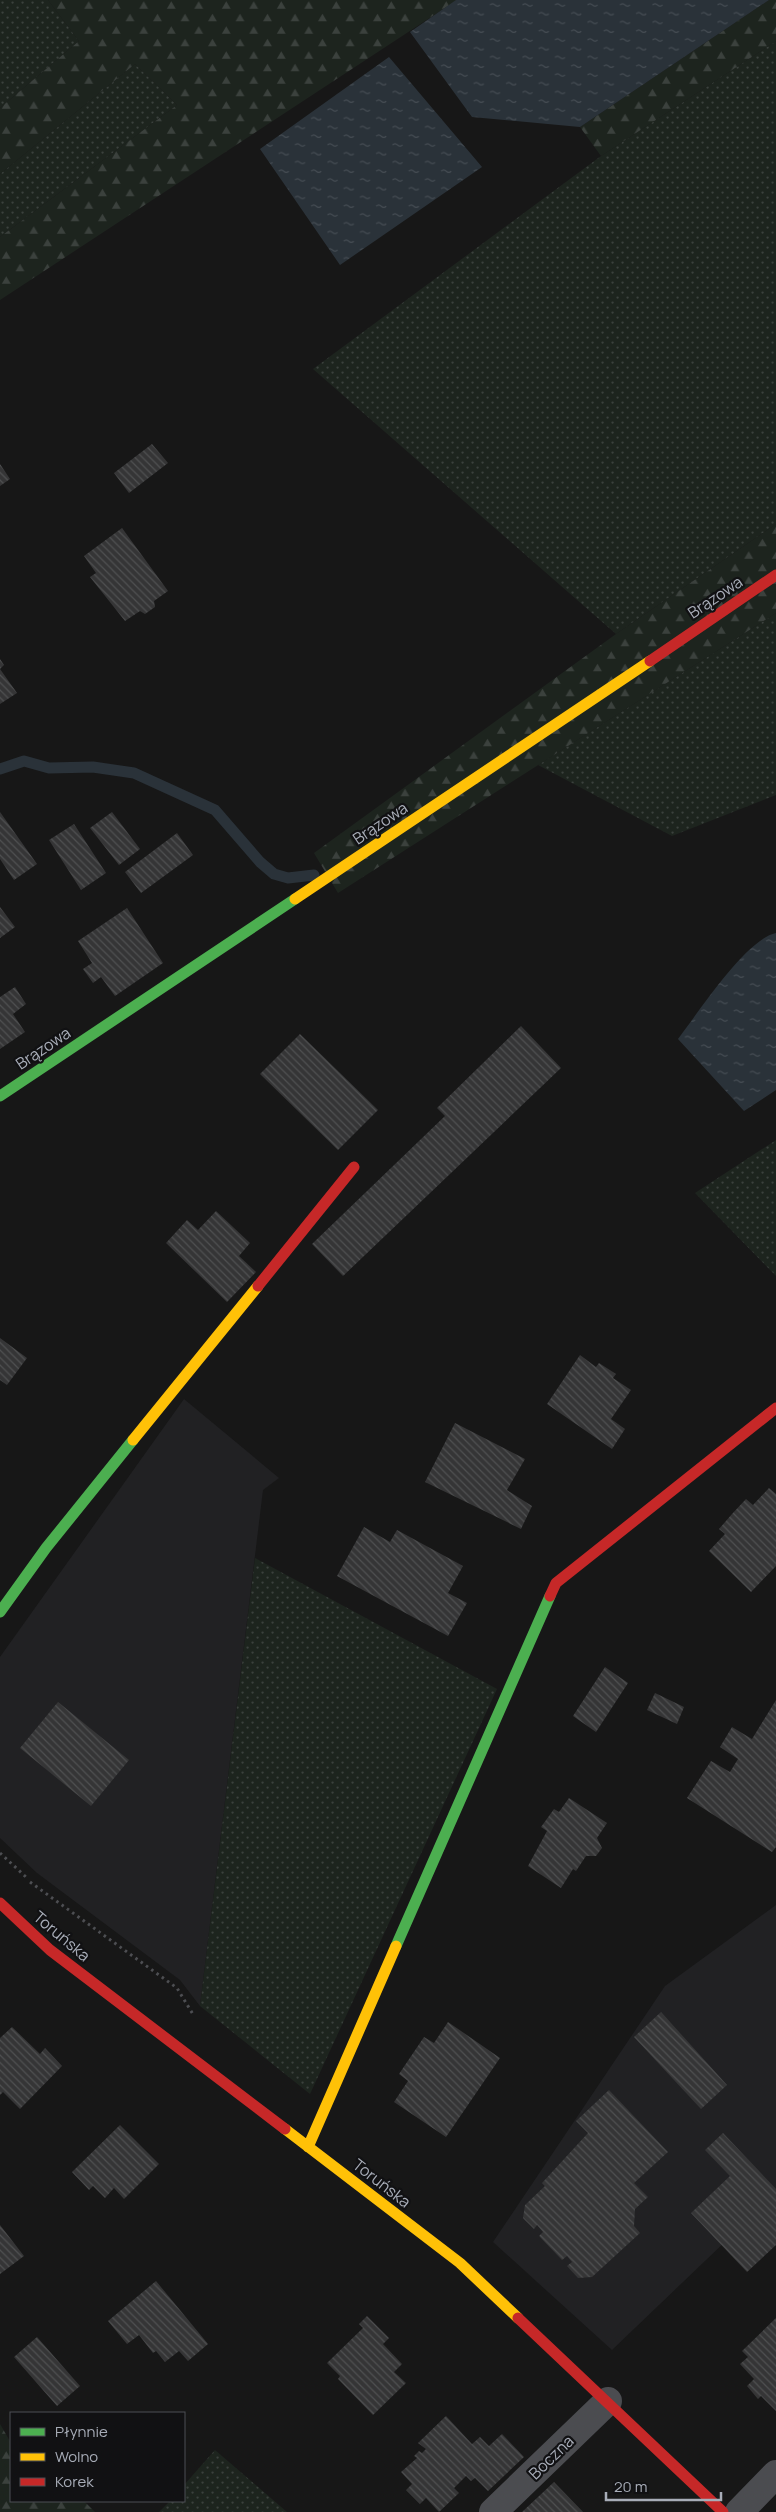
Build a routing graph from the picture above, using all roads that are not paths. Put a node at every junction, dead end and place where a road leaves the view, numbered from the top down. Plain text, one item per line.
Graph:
1 (776, 575) edge
2 (0, 1096) edge
3 (354, 1166) dead end
4 (776, 1408) edge
5 (0, 1612) edge
6 (0, 1903) edge
7 (308, 2147) junction
8 (608, 2402) junction
9 (776, 2474) edge
10 (493, 2512) edge
11 (723, 2512) edge
12 (739, 2512) edge

1 - 2 street, Brązowa
3 - 5 street
4 - 7 street
6 - 7 street, Toruńska
7 - 8 street, Toruńska
8 - 10 street, Boczna
8 - 11 street, Toruńska
9 - 12 street

